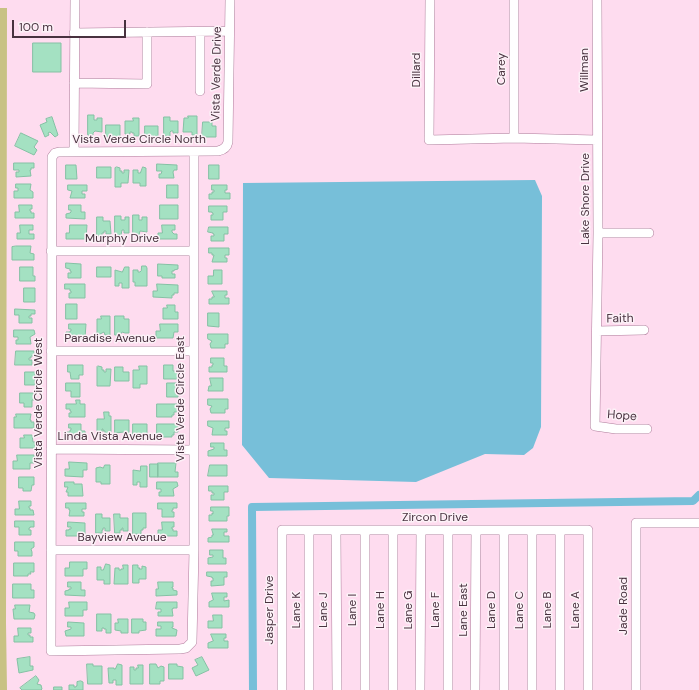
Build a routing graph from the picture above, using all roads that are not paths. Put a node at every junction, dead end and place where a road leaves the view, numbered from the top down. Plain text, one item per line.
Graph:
1 (74, 0) edge
2 (230, 0) edge
3 (430, 0) edge
4 (514, 0) edge
5 (597, 0) edge
6 (147, 32) junction
7 (200, 32) junction
8 (229, 32) junction
9 (74, 33) junction
10 (74, 83) junction
11 (200, 91) dead end
12 (514, 138) junction
13 (429, 140) joint
14 (597, 140) junction
15 (225, 148) joint
16 (74, 152) junction
17 (194, 152) junction
18 (53, 155) joint
19 (598, 233) junction
20 (649, 233) dead end
21 (51, 251) junction
22 (193, 251) junction
23 (644, 330) dead end
24 (597, 331) junction
25 (51, 351) junction
26 (193, 351) junction
27 (595, 426) joint
28 (647, 429) dead end
29 (51, 449) junction
30 (194, 450) junction
31 (699, 523) edge
32 (282, 530) joint
33 (309, 530) junction
34 (336, 530) junction
35 (365, 530) junction
36 (393, 530) junction
37 (421, 530) junction
38 (448, 530) junction
39 (476, 530) junction
40 (504, 530) junction
41 (532, 530) junction
42 (560, 530) junction
43 (588, 530) joint
44 (51, 550) junction
45 (194, 550) junction
46 (51, 652) joint
47 (282, 690) edge
48 (309, 690) edge
49 (337, 690) edge
50 (365, 690) edge
51 (393, 690) edge
52 (420, 690) edge
53 (448, 690) edge
54 (475, 690) edge
55 (504, 690) edge
56 (532, 690) edge
57 (560, 690) edge
58 (588, 690) edge
59 (636, 690) edge

1 - 9 street
2 - 8 street, Vista Verde Drive
3 - 13 street, Dillard
4 - 12 street, Carey
5 - 14 street, Willman
6 - 7 street
6 - 9 street
6 - 10 street
7 - 8 street
7 - 11 street
8 - 15 street, Vista Verde Drive
9 - 10 street
10 - 16 street
12 - 13 street, Lake Shore Drive
12 - 14 street, Lake Shore Drive
14 - 19 street, Lake Shore Drive
15 - 17 street, Vista Verde Circle North
16 - 17 street, Vista Verde Circle North
16 - 18 street, Vista Verde Circle North
17 - 22 street, Vista Verde Circle East
18 - 21 street, Vista Verde Circle West
19 - 20 street
19 - 24 street, Lake Shore Drive
21 - 22 street, Murphy Drive
21 - 25 street, Vista Verde Circle West
22 - 26 street, Vista Verde Circle East
23 - 24 street, Faith
24 - 27 street, Lake Shore Drive
25 - 26 street, Paradise Avenue
25 - 29 street, Vista Verde Circle West
26 - 30 street, Vista Verde Circle East
27 - 28 street, Hope
29 - 30 street, Linda Vista Avenue
29 - 44 street, Vista Verde Circle West
30 - 45 street, Vista Verde Circle East
31 - 59 street, Jade Road
32 - 33 street, Zircon Drive
32 - 47 street, Jasper Drive
33 - 34 street, Zircon Drive
33 - 48 street, Lane K
34 - 35 street, Zircon Drive
34 - 49 street, Lane J
35 - 36 street, Zircon Drive
35 - 50 street, Lane I
36 - 37 street, Zircon Drive
36 - 51 street, Lane H
37 - 38 street, Zircon Drive
37 - 52 street, Lane G
38 - 39 street, Zircon Drive
38 - 53 street, Lane F
39 - 40 street, Zircon Drive
39 - 54 street, Lane East
40 - 41 street, Zircon Drive
40 - 55 street, Lane D
41 - 42 street, Zircon Drive
41 - 56 street, Lane C
42 - 43 street, Zircon Drive
42 - 57 street, Lane B
43 - 58 street, Lane A
44 - 45 street, Bayview Avenue
44 - 46 street, Vista Verde Circle West
45 - 46 street, Vista Verde Circle East

